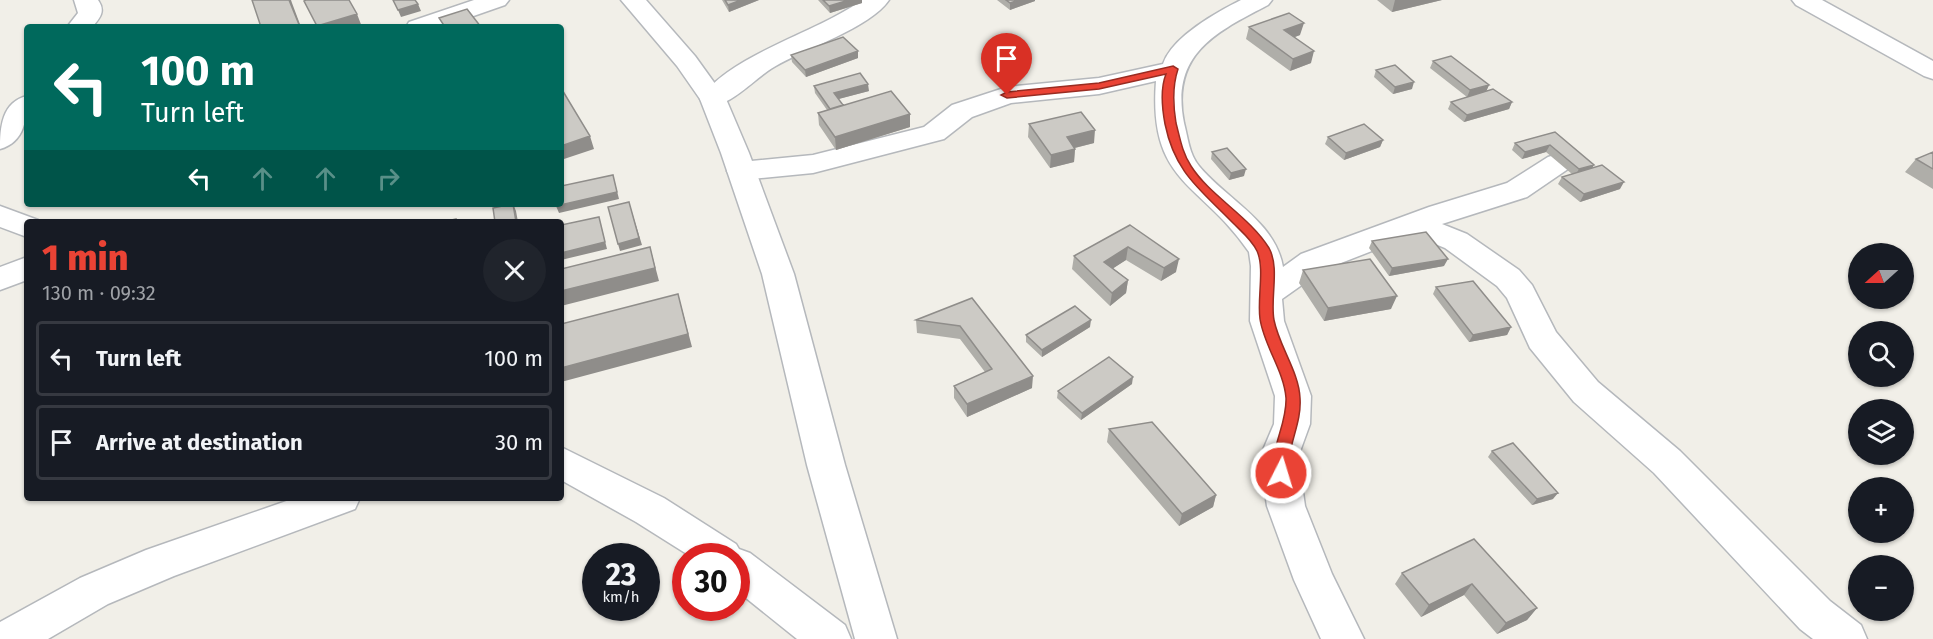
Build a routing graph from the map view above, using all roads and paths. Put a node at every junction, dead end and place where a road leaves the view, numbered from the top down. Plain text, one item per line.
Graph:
1 (86, 0) edge
2 (497, 0) edge
3 (633, 0) edge
4 (877, 0) edge
5 (1260, 0) edge
6 (1804, 0) edge
7 (82, 24) edge
8 (427, 24) edge
9 (1173, 69) junction
10 (1933, 71) edge
11 (713, 99) junction
12 (24, 108) edge
13 (24, 139) edge
14 (0, 140) edge
15 (0, 150) edge
16 (1558, 163) edge
17 (741, 171) junction
18 (0, 216) edge
19 (1413, 224) junction
20 (24, 226) edge
21 (24, 269) edge
22 (0, 279) edge
23 (1265, 295) junction
24 (564, 464) edge
25 (333, 501) edge
26 (702, 543) edge
27 (750, 577) edge
28 (9, 639) edge
29 (830, 639) edge
30 (876, 639) edge
31 (1343, 639) edge
32 (1846, 639) edge

1 - 7 street
2 - 8 street
3 - 11 street
4 - 11 street
5 - 9 street
6 - 10 street
9 - 17 street
9 - 23 street
11 - 17 street
12 - 14 street
13 - 15 street
16 - 19 street
17 - 30 street
18 - 20 street
19 - 23 street
19 - 32 street
21 - 22 street
23 - 31 street
24 - 26 street
25 - 28 street
27 - 29 street

